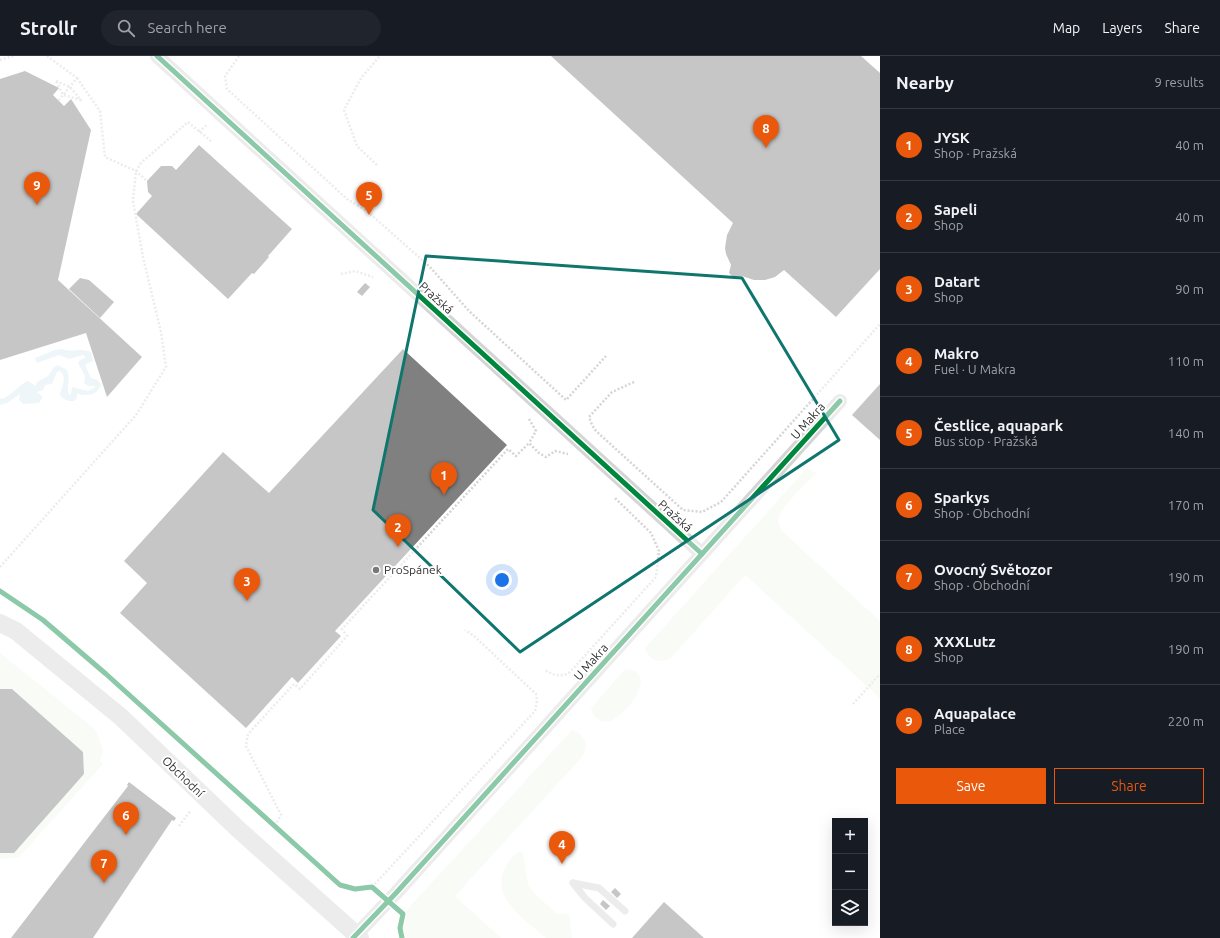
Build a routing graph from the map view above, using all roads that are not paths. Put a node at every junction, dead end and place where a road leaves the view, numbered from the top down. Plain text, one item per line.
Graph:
1 (157, 56) edge
2 (840, 401) dead end
3 (702, 554) junction
4 (0, 622) edge
5 (625, 911) dead end
6 (613, 924) dead end
7 (357, 937) edge

1 - 3 street, Pražská
2 - 3 street, U Makra
3 - 7 street, U Makra
4 - 7 street, Obchodní
5 - 6 lane

